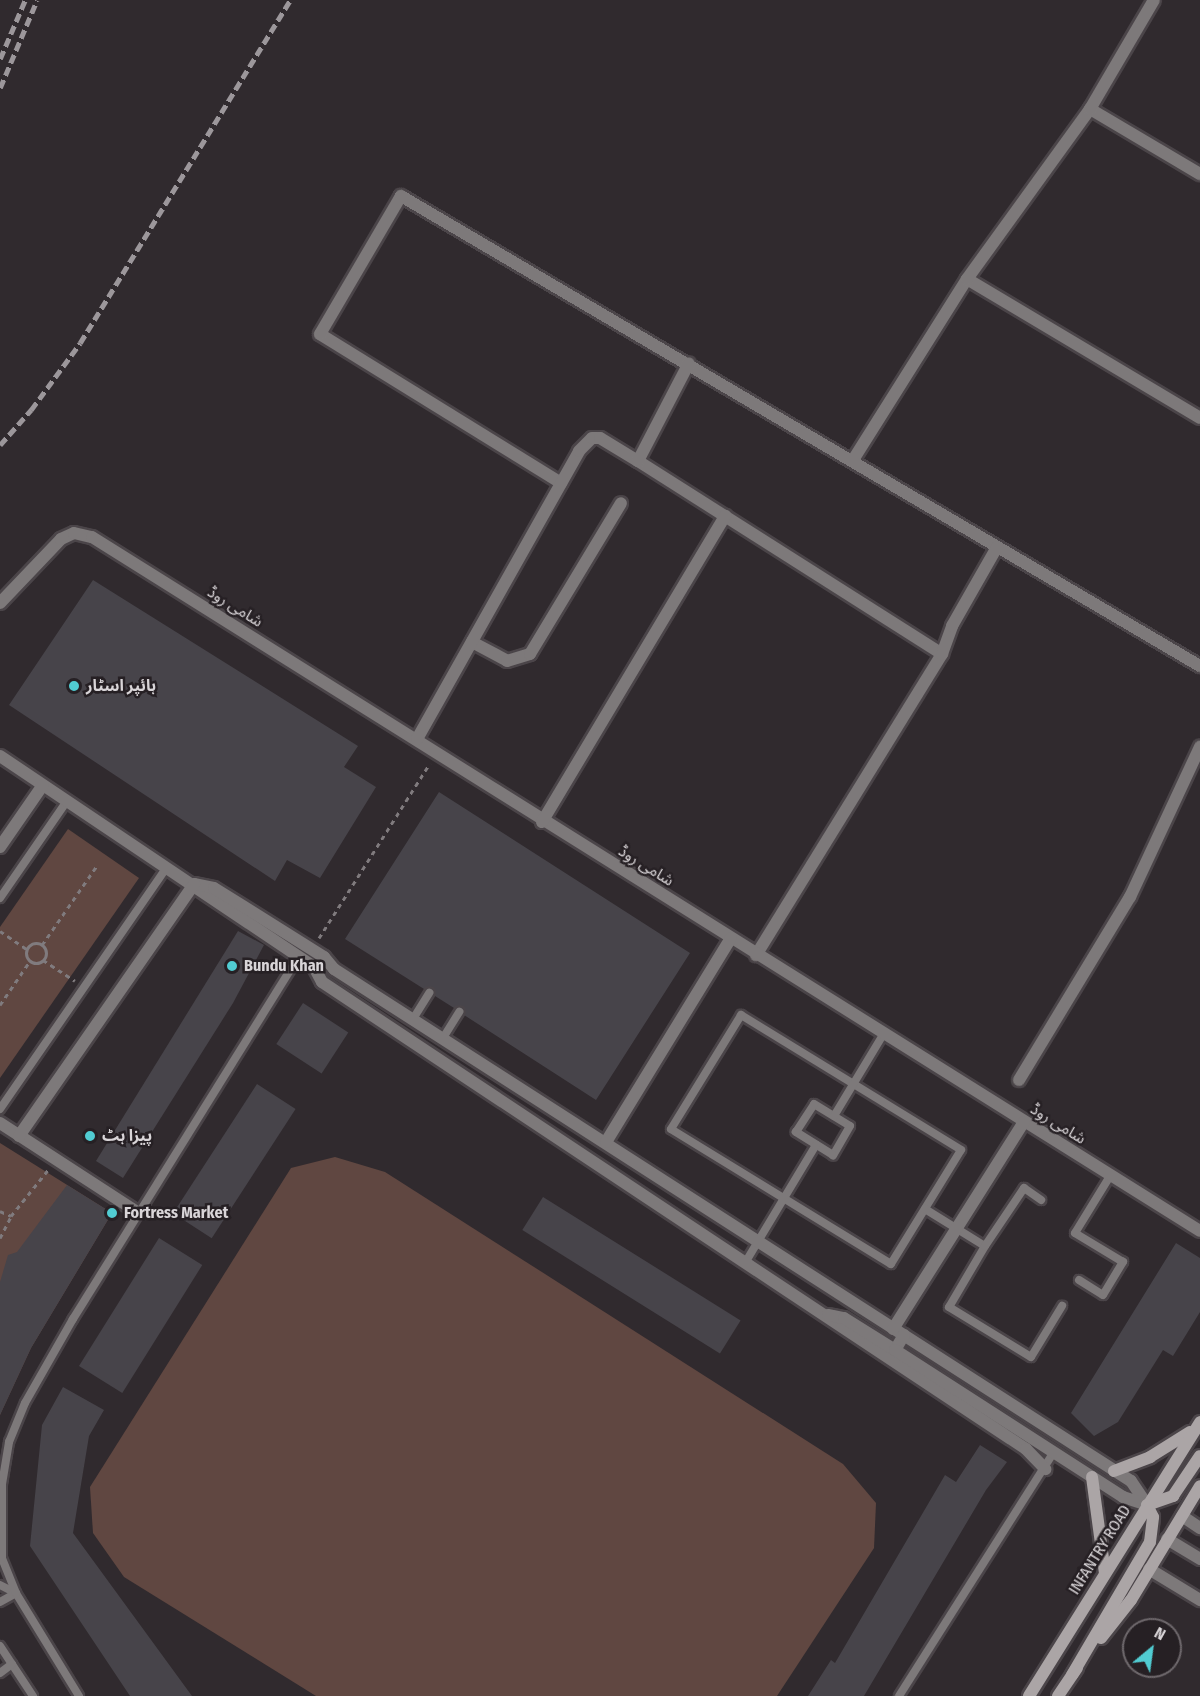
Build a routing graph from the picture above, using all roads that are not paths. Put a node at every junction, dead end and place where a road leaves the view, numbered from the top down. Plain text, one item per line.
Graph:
1 (1154, 0) edge
2 (1090, 109) junction
3 (1200, 174) edge
4 (967, 279) junction
5 (689, 363) junction
6 (1200, 418) edge
7 (853, 460) junction
8 (638, 461) junction
9 (561, 483) junction
10 (621, 502) dead end
11 (725, 516) junction
12 (997, 547) junction
13 (0, 603) edge
14 (472, 642) junction
15 (942, 654) junction
16 (1200, 666) edge
17 (417, 739) junction
18 (1200, 747) edge
19 (0, 756) edge
20 (43, 785) junction
21 (67, 801) junction
22 (542, 822) junction
23 (0, 847) edge
24 (167, 867) junction
25 (194, 884) junction
26 (0, 898) edge
27 (731, 938) junction
28 (756, 955) junction
29 (298, 957) junction
30 (429, 993) dead end
31 (459, 1012) dead end
32 (413, 1019) junction
33 (884, 1033) junction
34 (443, 1038) junction
35 (1019, 1080) dead end
36 (853, 1084) junction
37 (554, 1108) junction
38 (0, 1109) edge
39 (834, 1116) junction
40 (1024, 1122) junction
41 (0, 1123) edge
42 (543, 1126) junction
43 (19, 1136) junction
44 (606, 1142) junction
45 (816, 1145) junction
46 (1110, 1176) junction
47 (784, 1198) junction
48 (1041, 1200) dead end
49 (925, 1209) junction
50 (137, 1212) junction
51 (957, 1229) junction
52 (1200, 1231) edge
53 (758, 1241) junction
54 (985, 1246) junction
55 (746, 1263) junction
56 (1079, 1280) dead end
57 (1062, 1306) dead end
58 (822, 1314) junction
59 (899, 1332) junction
60 (896, 1350) junction
61 (1199, 1424) edge
62 (1054, 1452) junction
63 (1200, 1456) edge
64 (1045, 1470) junction
65 (1114, 1471) junction
66 (1092, 1477) junction
67 (1200, 1486) edge
68 (1147, 1504) junction
69 (1182, 1516) junction
70 (1200, 1528) edge
71 (1167, 1539) junction
72 (1, 1557) edge
73 (1200, 1559) edge
74 (1149, 1569) junction
75 (1105, 1574) junction
76 (0, 1585) edge
77 (16, 1593) junction
78 (1200, 1600) edge
79 (0, 1602) edge
80 (0, 1646) edge
81 (12, 1664) junction
82 (0, 1673) edge
83 (1072, 1675) junction
84 (33, 1696) edge
85 (79, 1696) edge
86 (899, 1696) edge
87 (1029, 1696) edge
88 (1058, 1696) edge

1 - 2 street
2 - 3 street
2 - 4 street
4 - 6 street
4 - 7 street
5 - 7 street
5 - 8 street
5 - 9 street
7 - 12 street
8 - 9 street
8 - 11 street
9 - 14 street
10 - 14 street
11 - 15 street
11 - 22 street
12 - 15 street
12 - 16 street
13 - 17 street, شامی روڈ
14 - 17 street
15 - 28 street
17 - 22 street, شامی روڈ
18 - 35 street
19 - 20 street
20 - 21 street
20 - 23 street
21 - 24 street
21 - 26 lane
22 - 27 street, شامی روڈ
24 - 25 street
24 - 38 lane
25 - 29 street
25 - 32 street
25 - 43 street
27 - 28 street, شامی روڈ
27 - 44 street
28 - 33 street, شامی روڈ
29 - 42 street
29 - 50 lane
30 - 32 lane
31 - 34 lane
32 - 34 street
33 - 36 lane
33 - 40 street, شامی روڈ
34 - 37 street
36 - 39 lane
36 - 47 lane
36 - 49 lane
37 - 42 street
37 - 44 street
39 - 45 lane
39 - 45 lane
40 - 46 street, شامی روڈ
40 - 51 street
41 - 43 street
42 - 55 street
43 - 50 street
44 - 53 street
45 - 47 lane
46 - 52 street, شامی روڈ
46 - 56 lane
47 - 49 lane
47 - 53 lane
48 - 54 lane
49 - 51 lane
50 - 72 lane
51 - 54 lane
51 - 59 street
53 - 55 lane
53 - 59 street
54 - 57 lane
55 - 58 street
58 - 60 street
58 - 64 street
59 - 60 street
59 - 65 street
60 - 62 street
61 - 65 main road
61 - 68 main road, INFANTRY ROAD
62 - 64 lane
62 - 66 street
63 - 68 main road
64 - 86 lane
65 - 68 street
66 - 68 street
66 - 75 main road
67 - 69 main road
68 - 75 main road, INFANTRY ROAD
68 - 83 main road
69 - 70 street
69 - 71 main road
71 - 73 street
71 - 74 main road
72 - 77 lane
74 - 78 street
74 - 83 main road
75 - 87 main road, INFANTRY ROAD
76 - 77 lane
77 - 79 lane
77 - 85 lane
80 - 81 lane
81 - 82 lane
81 - 84 lane
83 - 88 main road

